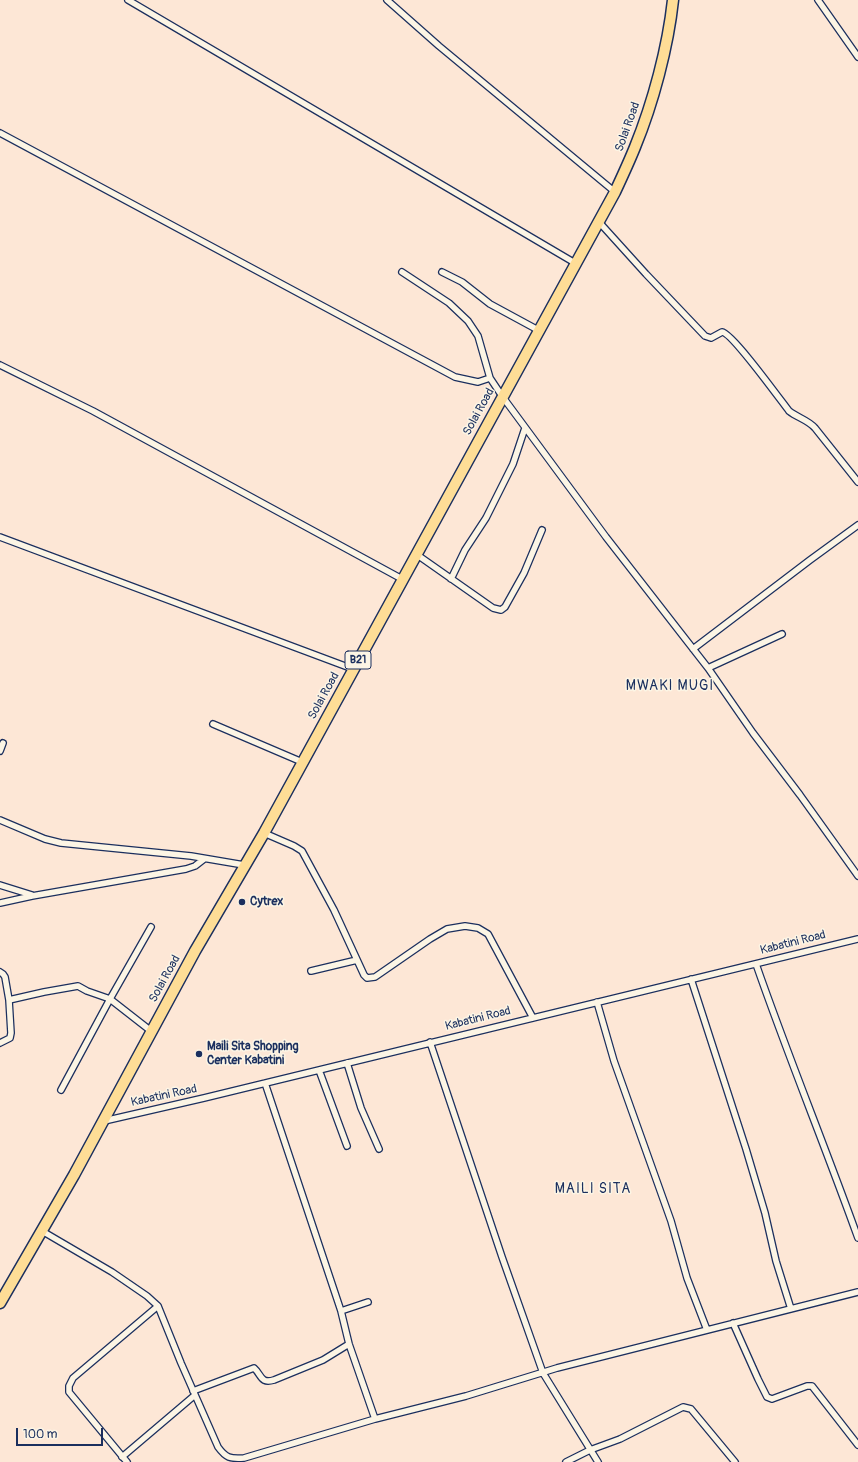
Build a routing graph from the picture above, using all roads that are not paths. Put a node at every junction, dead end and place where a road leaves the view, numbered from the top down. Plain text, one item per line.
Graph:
1 (128, 0) edge
2 (387, 0) edge
3 (673, 0) edge
4 (818, 0) edge
5 (858, 57) edge
6 (0, 133) edge
7 (615, 192) junction
8 (599, 222) junction
9 (575, 264) junction
10 (402, 272) dead end
11 (442, 272) dead end
12 (538, 330) junction
13 (0, 365) edge
14 (490, 378) junction
15 (502, 396) junction
16 (525, 428) junction
17 (858, 482) edge
18 (858, 525) edge
19 (542, 530) dead end
20 (0, 537) edge
21 (416, 554) junction
22 (402, 579) junction
23 (451, 579) junction
24 (782, 634) dead end
25 (693, 649) junction
26 (708, 668) junction
27 (353, 669) junction
28 (213, 724) dead end
29 (4, 743) dead end
30 (0, 751) edge
31 (302, 762) junction
32 (0, 820) edge
33 (264, 833) junction
34 (204, 859) junction
35 (244, 865) junction
36 (858, 876) edge
37 (0, 885) edge
38 (32, 896) junction
39 (0, 903) edge
40 (151, 927) dead end
41 (858, 939) edge
42 (357, 960) junction
43 (756, 964) junction
44 (311, 971) dead end
45 (0, 972) edge
46 (691, 979) junction
47 (110, 999) junction
48 (9, 1000) junction
49 (597, 1002) junction
50 (533, 1018) junction
51 (151, 1031) junction
52 (430, 1042) junction
53 (0, 1043) edge
54 (347, 1063) junction
55 (319, 1070) junction
56 (265, 1083) junction
57 (61, 1090) dead end
58 (104, 1121) junction
59 (347, 1146) dead end
60 (379, 1149) dead end
61 (42, 1231) junction
62 (858, 1238) edge
63 (858, 1292) edge
64 (368, 1302) dead end
65 (0, 1303) edge
66 (158, 1306) junction
67 (791, 1308) junction
68 (341, 1311) junction
69 (733, 1323) junction
70 (707, 1330) junction
71 (349, 1344) junction
72 (543, 1373) junction
73 (194, 1393) junction
74 (375, 1419) junction
75 (858, 1445) edge
76 (590, 1450) junction
77 (122, 1457) junction
78 (127, 1462) edge
79 (566, 1462) edge
80 (598, 1462) edge
81 (735, 1462) edge

1 - 9 street
2 - 7 street
3 - 7 highway, Solai Road / B21
4 - 5 street
6 - 14 street
7 - 8 highway, Solai Road / B21
8 - 9 highway, Solai Road / B21
8 - 17 street
9 - 12 highway, Solai Road / B21
10 - 14 street
11 - 12 street
12 - 15 highway, Solai Road / B21
13 - 22 street
14 - 15 street
15 - 16 street
15 - 21 highway, Solai Road / B21
16 - 23 street
16 - 25 street
18 - 25 street
19 - 23 street
20 - 27 street
21 - 22 highway, Solai Road / B21
21 - 23 street
22 - 27 highway, Solai Road / B21
24 - 26 street
25 - 26 street
26 - 36 street
27 - 31 highway, Solai Road / B21
28 - 31 street
29 - 30 street
31 - 33 highway, Solai Road / B21
32 - 34 street
33 - 35 highway, Solai Road / B21
33 - 42 street
34 - 35 street
34 - 38 street
35 - 51 highway, Solai Road / B21
37 - 38 street
38 - 39 street
40 - 47 street
41 - 43 street, Kabatini Road
42 - 44 street
42 - 50 street
43 - 46 street, Kabatini Road
43 - 62 street
45 - 48 street
46 - 49 street, Kabatini Road
46 - 67 street
47 - 48 street
47 - 51 street
47 - 57 street
48 - 53 street
49 - 50 street, Kabatini Road
49 - 70 street
50 - 52 street, Kabatini Road
51 - 58 highway, Solai Road / B21
52 - 54 street, Kabatini Road
52 - 72 street
54 - 55 street, Kabatini Road
54 - 60 street
55 - 56 street, Kabatini Road
55 - 59 street
56 - 58 street, Kabatini Road
56 - 68 street
58 - 61 highway, Solai Road / B21
61 - 65 highway, Solai Road / B21
61 - 66 street
63 - 67 street
64 - 68 street
66 - 73 street
66 - 77 street
67 - 69 street
68 - 71 street
69 - 70 street
69 - 75 street
70 - 72 street
71 - 73 street
71 - 74 street
72 - 74 street
72 - 76 street
73 - 74 street
73 - 77 street
76 - 79 street
76 - 80 street
76 - 81 street
77 - 78 street

